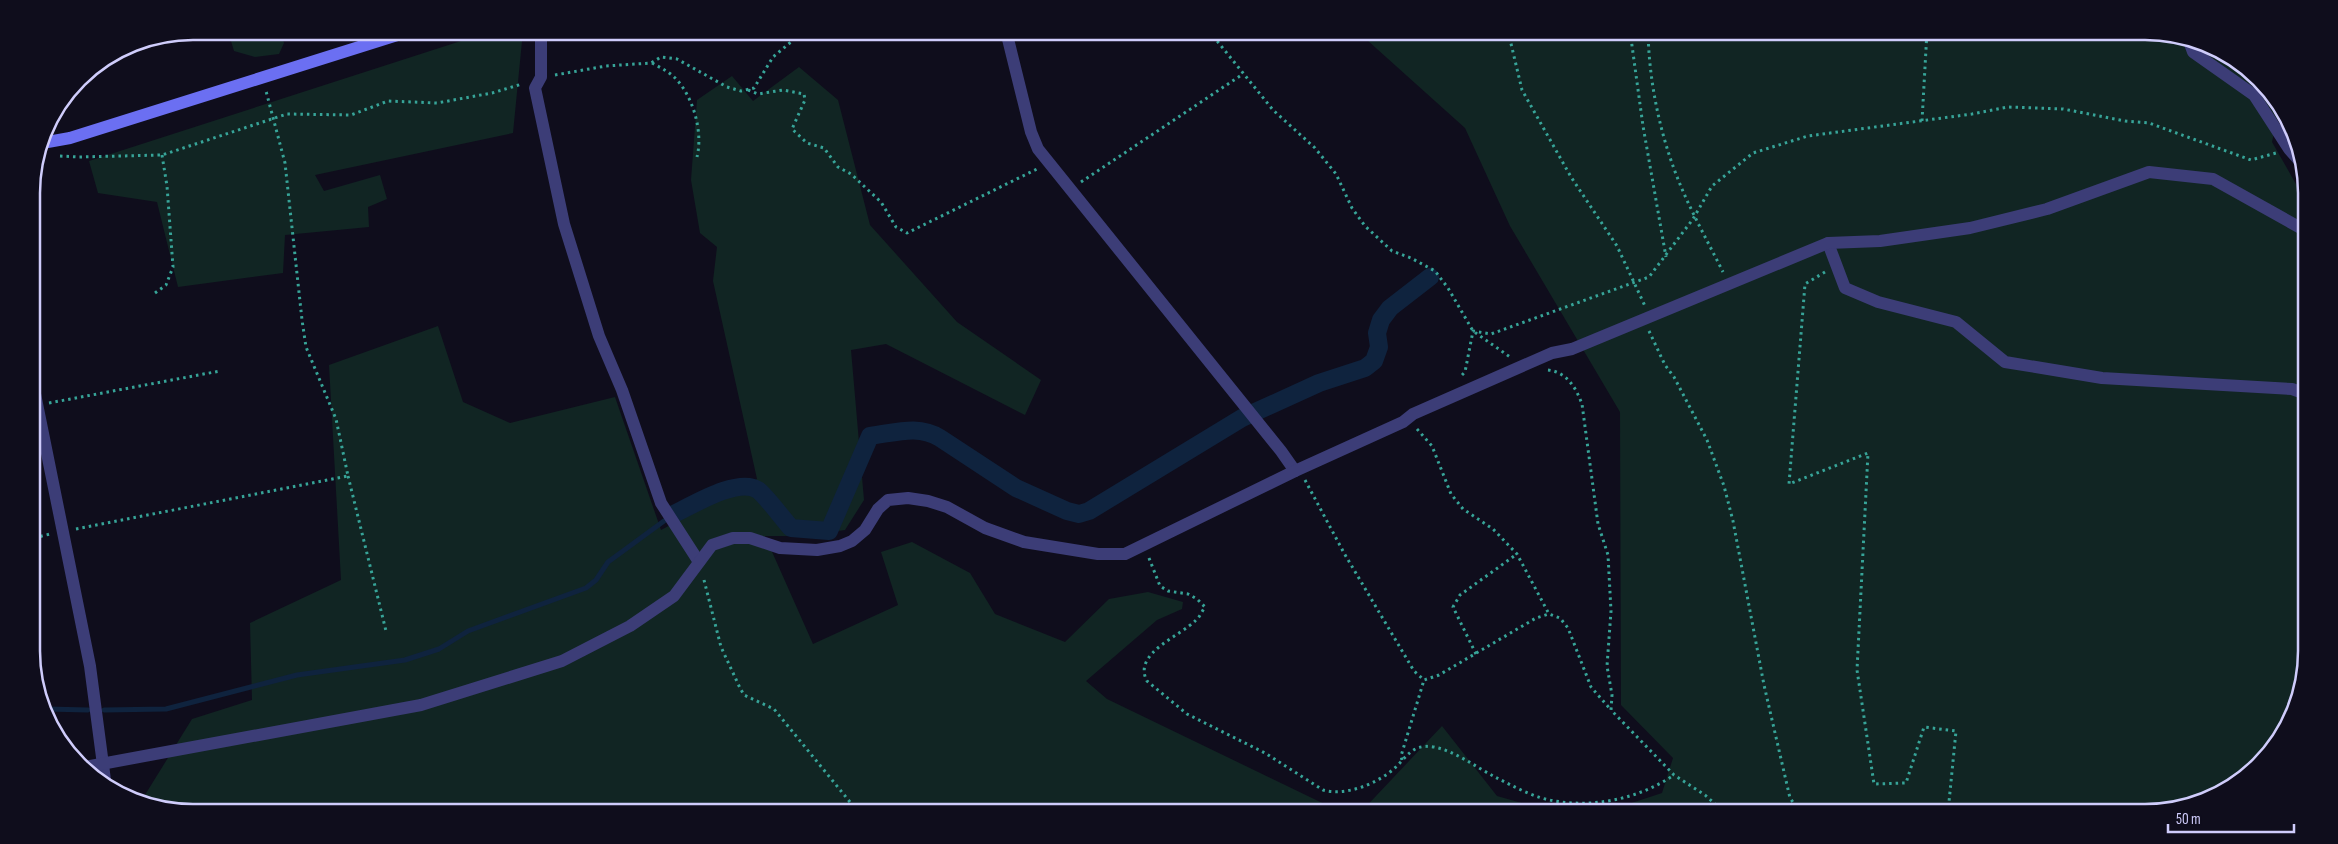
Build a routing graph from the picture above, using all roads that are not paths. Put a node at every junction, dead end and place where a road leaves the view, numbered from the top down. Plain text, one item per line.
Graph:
1 (382, 40) edge
2 (541, 40) edge
3 (1008, 40) edge
4 (2191, 47) edge
5 (49, 142) edge
6 (2293, 154) edge
7 (2298, 227) edge
8 (1828, 243) junction
9 (2298, 391) edge
10 (40, 423) edge
11 (1297, 470) junction
12 (699, 562) junction
13 (102, 763) junction
14 (91, 765) edge
15 (104, 775) edge

1 - 5 street
2 - 12 street
3 - 11 street
4 - 6 street
7 - 8 street
8 - 9 street
8 - 11 street
10 - 13 street
11 - 12 street
12 - 13 street
13 - 14 street
13 - 15 street

